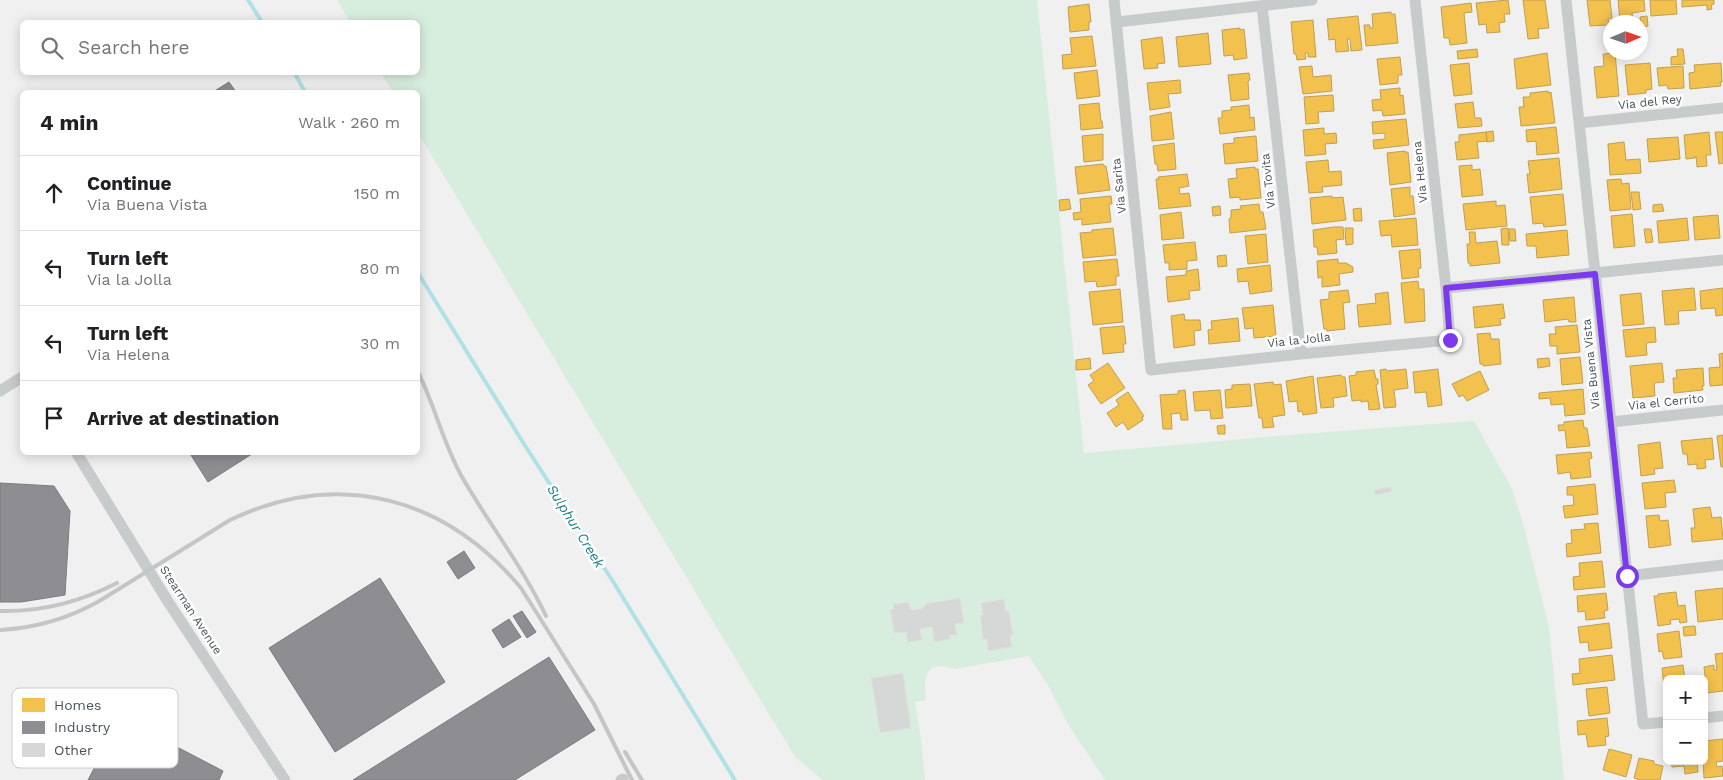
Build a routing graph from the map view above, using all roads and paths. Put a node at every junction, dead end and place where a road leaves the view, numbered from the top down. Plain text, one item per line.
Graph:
1 (1114, 0) edge
2 (1312, 0) edge
3 (1415, 0) edge
4 (1566, 0) edge
5 (1262, 6) junction
6 (1117, 22) junction
7 (1723, 108) edge
8 (1579, 123) junction
9 (1723, 260) edge
10 (1595, 274) junction
11 (1446, 288) junction
12 (1450, 340) joint
13 (1301, 354) junction
14 (1151, 370) joint
15 (20, 378) edge
16 (0, 391) edge
17 (1723, 410) edge
18 (1611, 422) junction
19 (78, 455) edge
20 (1723, 565) edge
21 (1627, 576) junction
22 (1723, 716) edge
23 (1708, 718) edge
24 (1663, 722) edge
25 (285, 780) edge

1 - 6 street, Via Sarita
2 - 5 street
3 - 11 street, Via Helena
4 - 8 street, Via Buena Vista
5 - 6 street
5 - 13 street, Via Tovita
6 - 14 street, Via Sarita
7 - 8 street, Via del Rey
8 - 10 street, Via Buena Vista
9 - 10 street
10 - 11 street
10 - 18 street, Via Buena Vista
11 - 12 street, Via Helena
12 - 13 street, Via la Jolla
13 - 14 street, Via la Jolla
15 - 16 street
17 - 18 street, Via el Cerrito
18 - 21 street, Via Buena Vista
19 - 25 street, Stearman Avenue
20 - 21 street
21 - 24 street, Via Buena Vista
22 - 23 street

